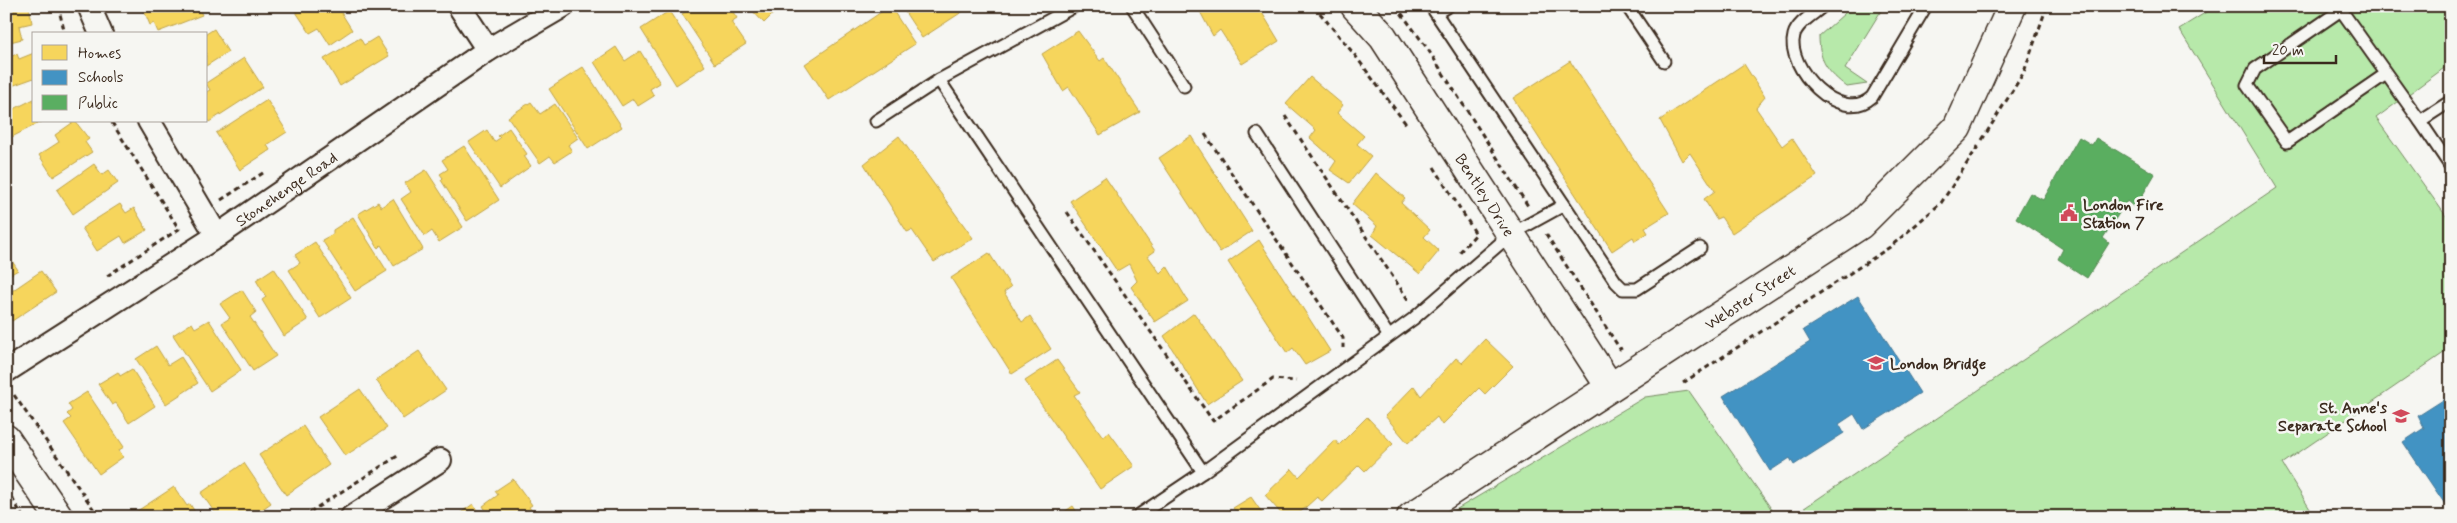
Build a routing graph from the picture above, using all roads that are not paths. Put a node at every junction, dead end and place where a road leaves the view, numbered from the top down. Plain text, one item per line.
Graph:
1 (89, 6) edge
2 (459, 6) edge
3 (563, 6) edge
4 (1075, 6) edge
5 (1132, 6) edge
6 (1355, 6) edge
7 (1448, 6) edge
8 (1627, 6) edge
9 (1823, 6) edge
10 (1926, 6) edge
11 (2012, 6) edge
12 (1434, 10) edge
13 (100, 32) edge
14 (488, 50) junction
15 (1664, 62) dead end
16 (2386, 74) junction
17 (938, 80) junction
18 (1184, 86) dead end
19 (2450, 103) edge
20 (876, 121) dead end
21 (2420, 121) junction
22 (150, 122) edge
23 (1257, 134) dead end
24 (2451, 167) edge
25 (1564, 205) junction
26 (1511, 234) junction
27 (217, 236) junction
28 (1700, 248) dead end
29 (1388, 335) junction
30 (6, 371) edge
31 (1610, 388) junction
32 (6, 439) edge
33 (440, 460) dead end
34 (1203, 472) junction
35 (59, 517) edge
36 (352, 517) edge
37 (1136, 517) edge
38 (1411, 517) edge

1 - 13 street
2 - 14 street
3 - 14 street, Stonehenge Road
4 - 17 lane
5 - 18 lane
6 - 26 street, Bentley Drive
7 - 12 lane
8 - 15 lane
9 - 10 lane
11 - 31 street, Webster Street
12 - 25 lane
14 - 27 street, Stonehenge Road
16 - 16 lane
16 - 21 lane
17 - 20 lane
17 - 34 lane
19 - 21 lane
21 - 24 lane
22 - 27 street
23 - 29 lane
25 - 26 lane
25 - 28 lane
26 - 29 lane
26 - 31 street, Bentley Drive
27 - 30 street, Stonehenge Road
29 - 34 lane
31 - 38 street, Webster Street
32 - 35 street
33 - 36 street
34 - 37 lane

